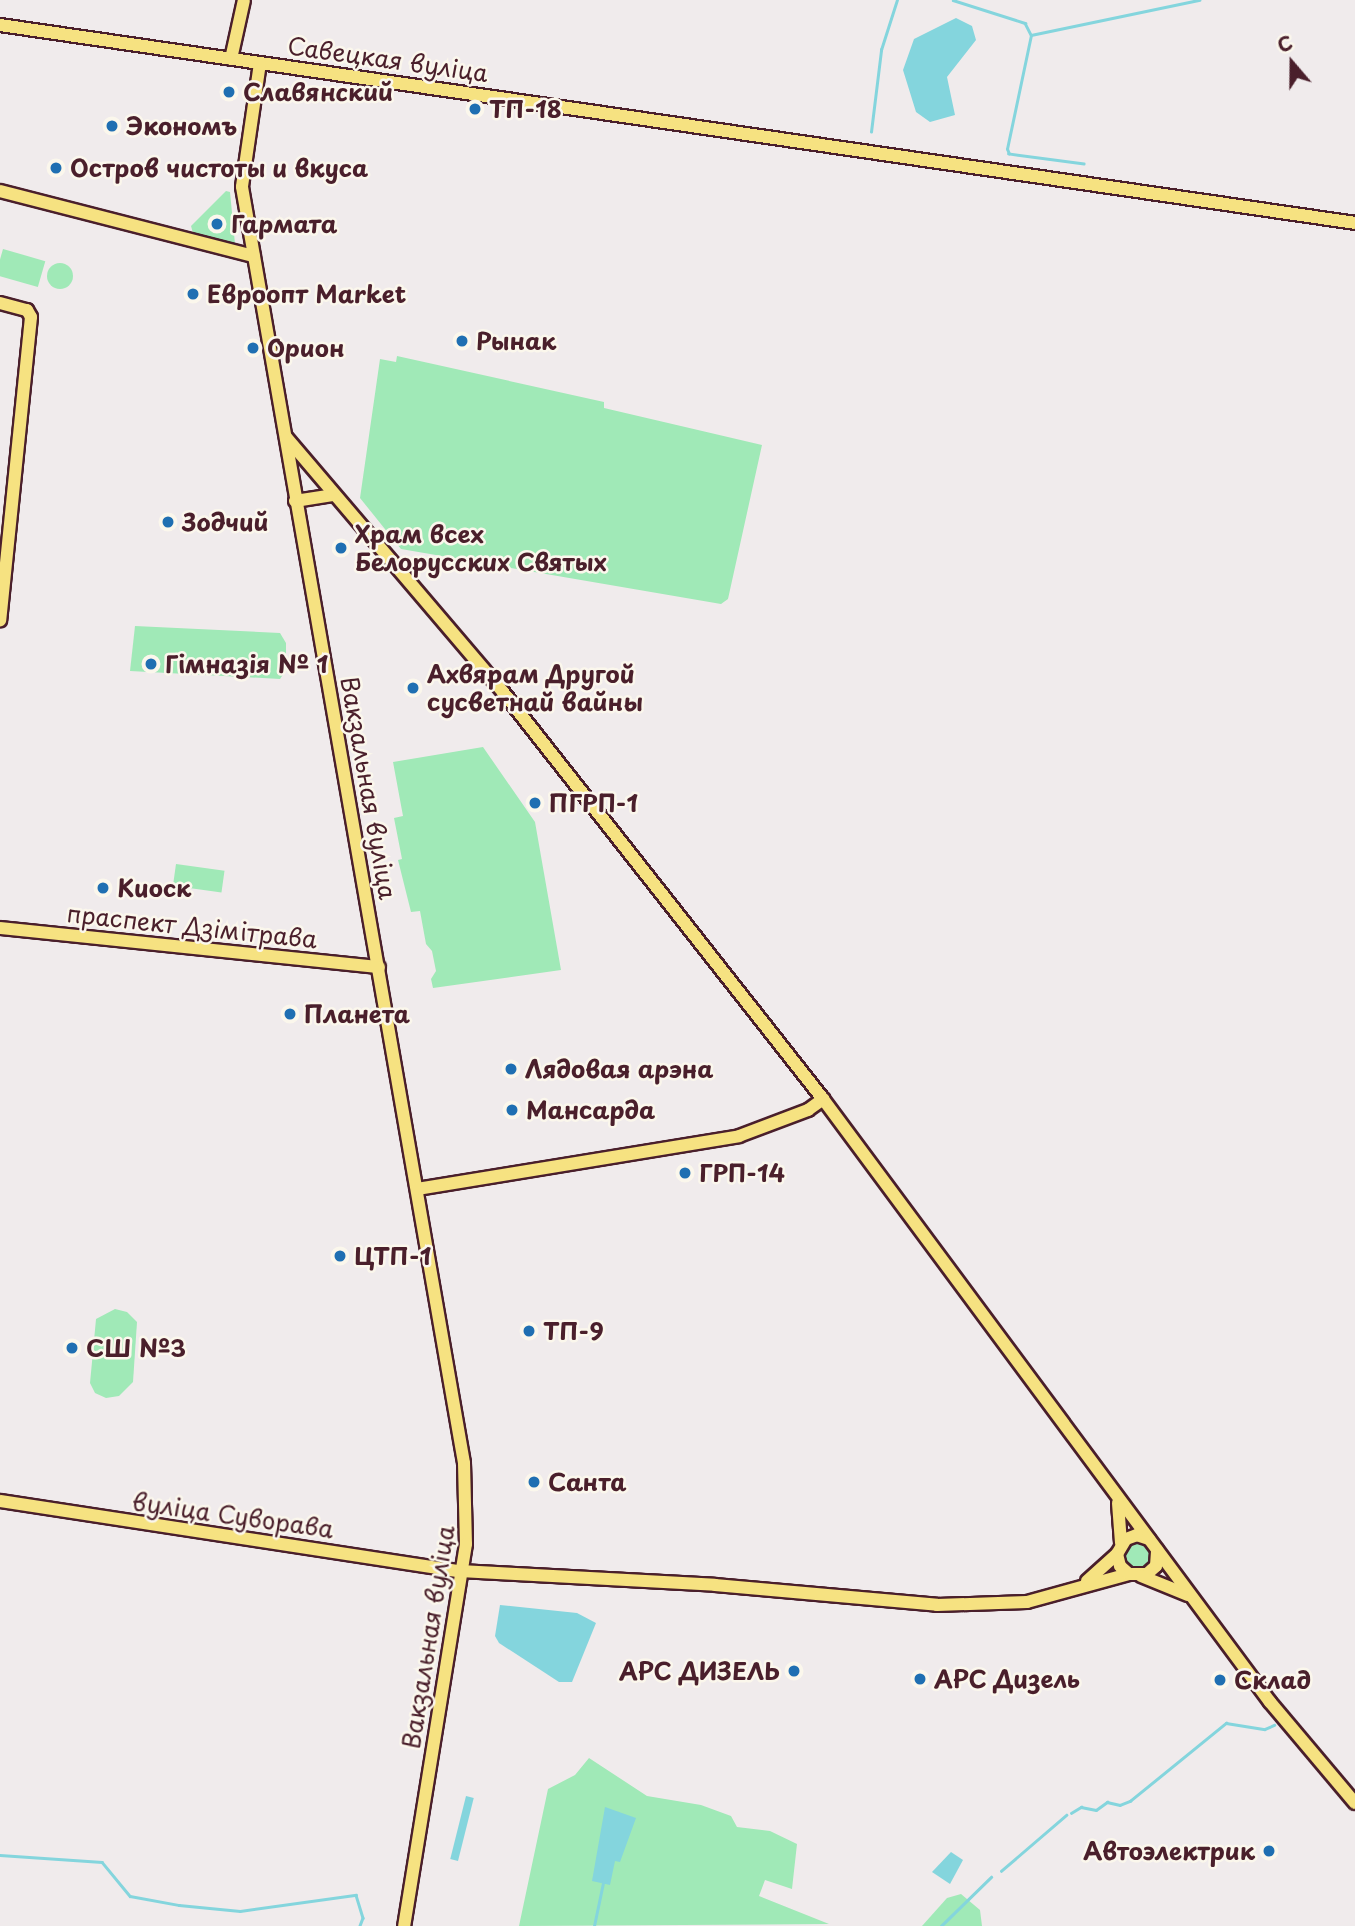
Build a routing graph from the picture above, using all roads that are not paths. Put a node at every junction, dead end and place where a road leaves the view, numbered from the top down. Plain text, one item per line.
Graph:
1 (244, 0) edge
2 (0, 25) edge
3 (231, 59) junction
4 (260, 63) junction
5 (0, 191) edge
6 (1355, 223) edge
7 (254, 256) junction
8 (0, 303) edge
9 (285, 436) junction
10 (333, 495) junction
11 (295, 501) junction
12 (0, 620) edge
13 (0, 928) edge
14 (379, 967) junction
15 (823, 1099) junction
16 (416, 1189) junction
17 (1117, 1496) junction
18 (0, 1501) edge
19 (1153, 1544) junction
20 (1119, 1549) junction
21 (460, 1571) junction
22 (1135, 1575) junction
23 (1078, 1587) junction
24 (1194, 1599) junction
25 (1355, 1803) edge
26 (404, 1926) edge

1 - 3 main road
2 - 3 main road, Савецкая вуліца
3 - 4 main road, Савецкая вуліца
4 - 6 main road, Савецкая вуліца
4 - 7 main road, Вакзальная вуліца
5 - 7 main road
7 - 9 main road, Вакзальная вуліца
8 - 12 main road
9 - 10 main road
9 - 11 main road, Вакзальная вуліца
10 - 11 main road
10 - 15 main road
11 - 14 main road, Вакзальная вуліца
13 - 14 main road, праспект Дзімітрава
14 - 16 main road, Вакзальная вуліца
15 - 16 main road
15 - 17 main road
16 - 21 main road, Вакзальная вуліца
17 - 19 main road
17 - 20 main road
18 - 21 main road, вуліца Суворава
19 - 20 main road
19 - 22 main road
19 - 24 main road
20 - 22 main road
20 - 23 main road
21 - 23 main road, вуліца Суворава
21 - 26 main road, Вакзальная вуліца
22 - 23 main road, вуліца Суворава
22 - 24 main road
24 - 25 main road

